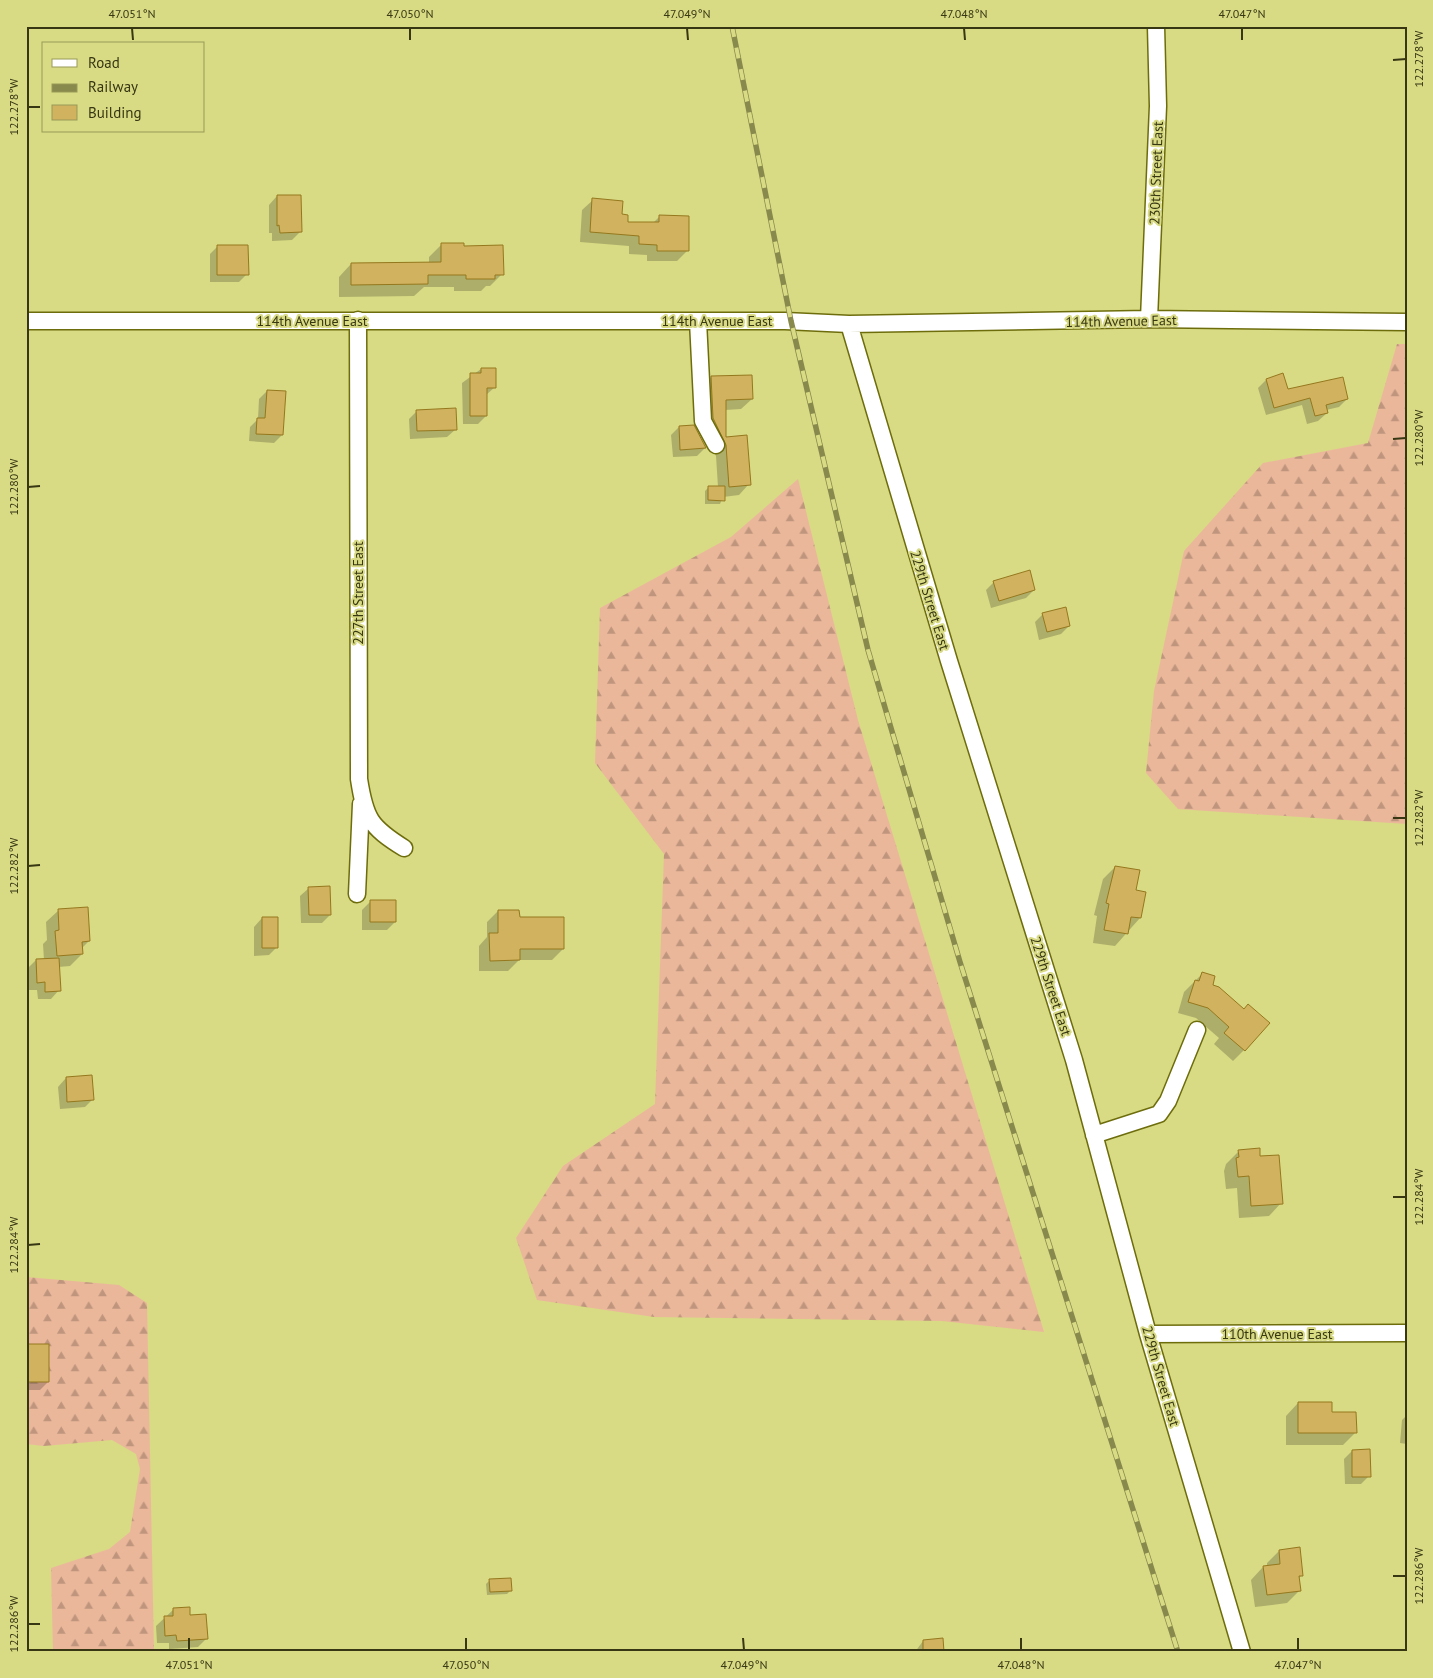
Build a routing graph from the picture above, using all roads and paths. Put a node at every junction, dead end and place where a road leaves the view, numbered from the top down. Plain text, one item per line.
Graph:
1 (1156, 26) edge
2 (1149, 319) junction
3 (358, 320) junction
4 (26, 321) edge
5 (698, 321) junction
6 (1407, 322) edge
7 (849, 324) junction
8 (716, 444) dead end
9 (362, 797) junction
10 (404, 848) dead end
11 (357, 894) dead end
12 (1197, 1030) dead end
13 (1094, 1135) junction
14 (1407, 1333) edge
15 (1148, 1334) junction
16 (1242, 1652) edge

1 - 2 street, 230th Street East
2 - 6 street, 114th Avenue East
2 - 7 street, 114th Avenue East
3 - 4 street, 114th Avenue East
3 - 5 street, 114th Avenue East
3 - 9 street, 227th Street East
5 - 7 street, 114th Avenue East
5 - 8 street
7 - 13 street, 229th Street East
9 - 10 street, 227th Street East
9 - 11 street
12 - 13 street
13 - 15 street, 229th Street East
14 - 15 street, 110th Avenue East
15 - 16 street, 229th Street East

